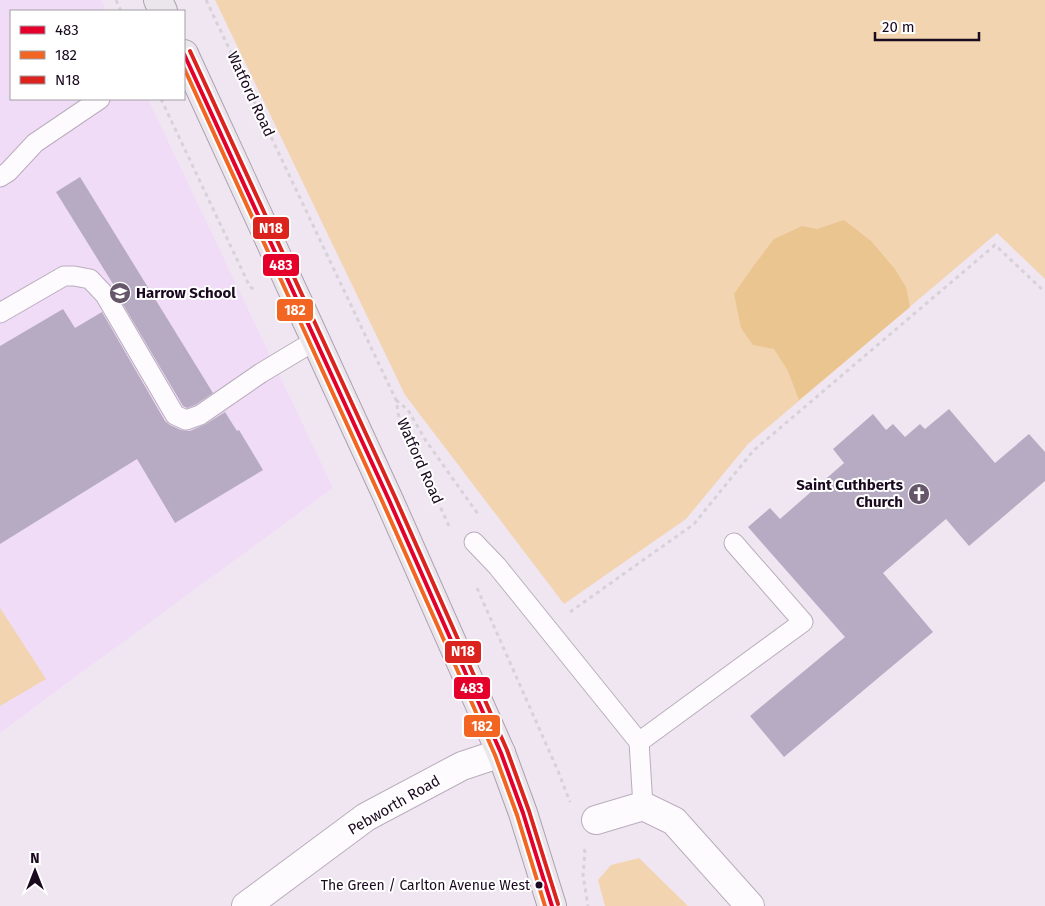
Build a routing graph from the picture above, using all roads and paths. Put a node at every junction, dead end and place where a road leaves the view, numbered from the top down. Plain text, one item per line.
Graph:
1 (206, 0) edge
2 (185, 56) edge
3 (99, 100) edge
4 (160, 100) edge
5 (0, 177) edge
6 (250, 287) dead end
7 (1045, 292) edge
8 (0, 313) edge
9 (316, 340) junction
10 (396, 400) junction
11 (482, 520) dead end
12 (450, 530) dead end
13 (474, 542) dead end
14 (734, 543) dead end
15 (474, 583) dead end
16 (547, 629) junction
17 (639, 742) junction
18 (501, 753) junction
19 (644, 806) junction
20 (584, 814) joint
21 (582, 843) dead end
22 (246, 906) edge
23 (552, 906) edge
24 (588, 906) edge
25 (750, 906) edge

1 - 10 path, Watford Road
2 - 9 main road
3 - 5 lane
4 - 6 path
7 - 16 path
8 - 9 lane
9 - 18 main road
10 - 11 path
10 - 12 path, Watford Road
13 - 16 lane
14 - 17 lane
15 - 20 path
16 - 17 lane
17 - 19 lane
18 - 22 street, Pebworth Road
18 - 23 main road
19 - 20 street
19 - 25 street
21 - 24 path

